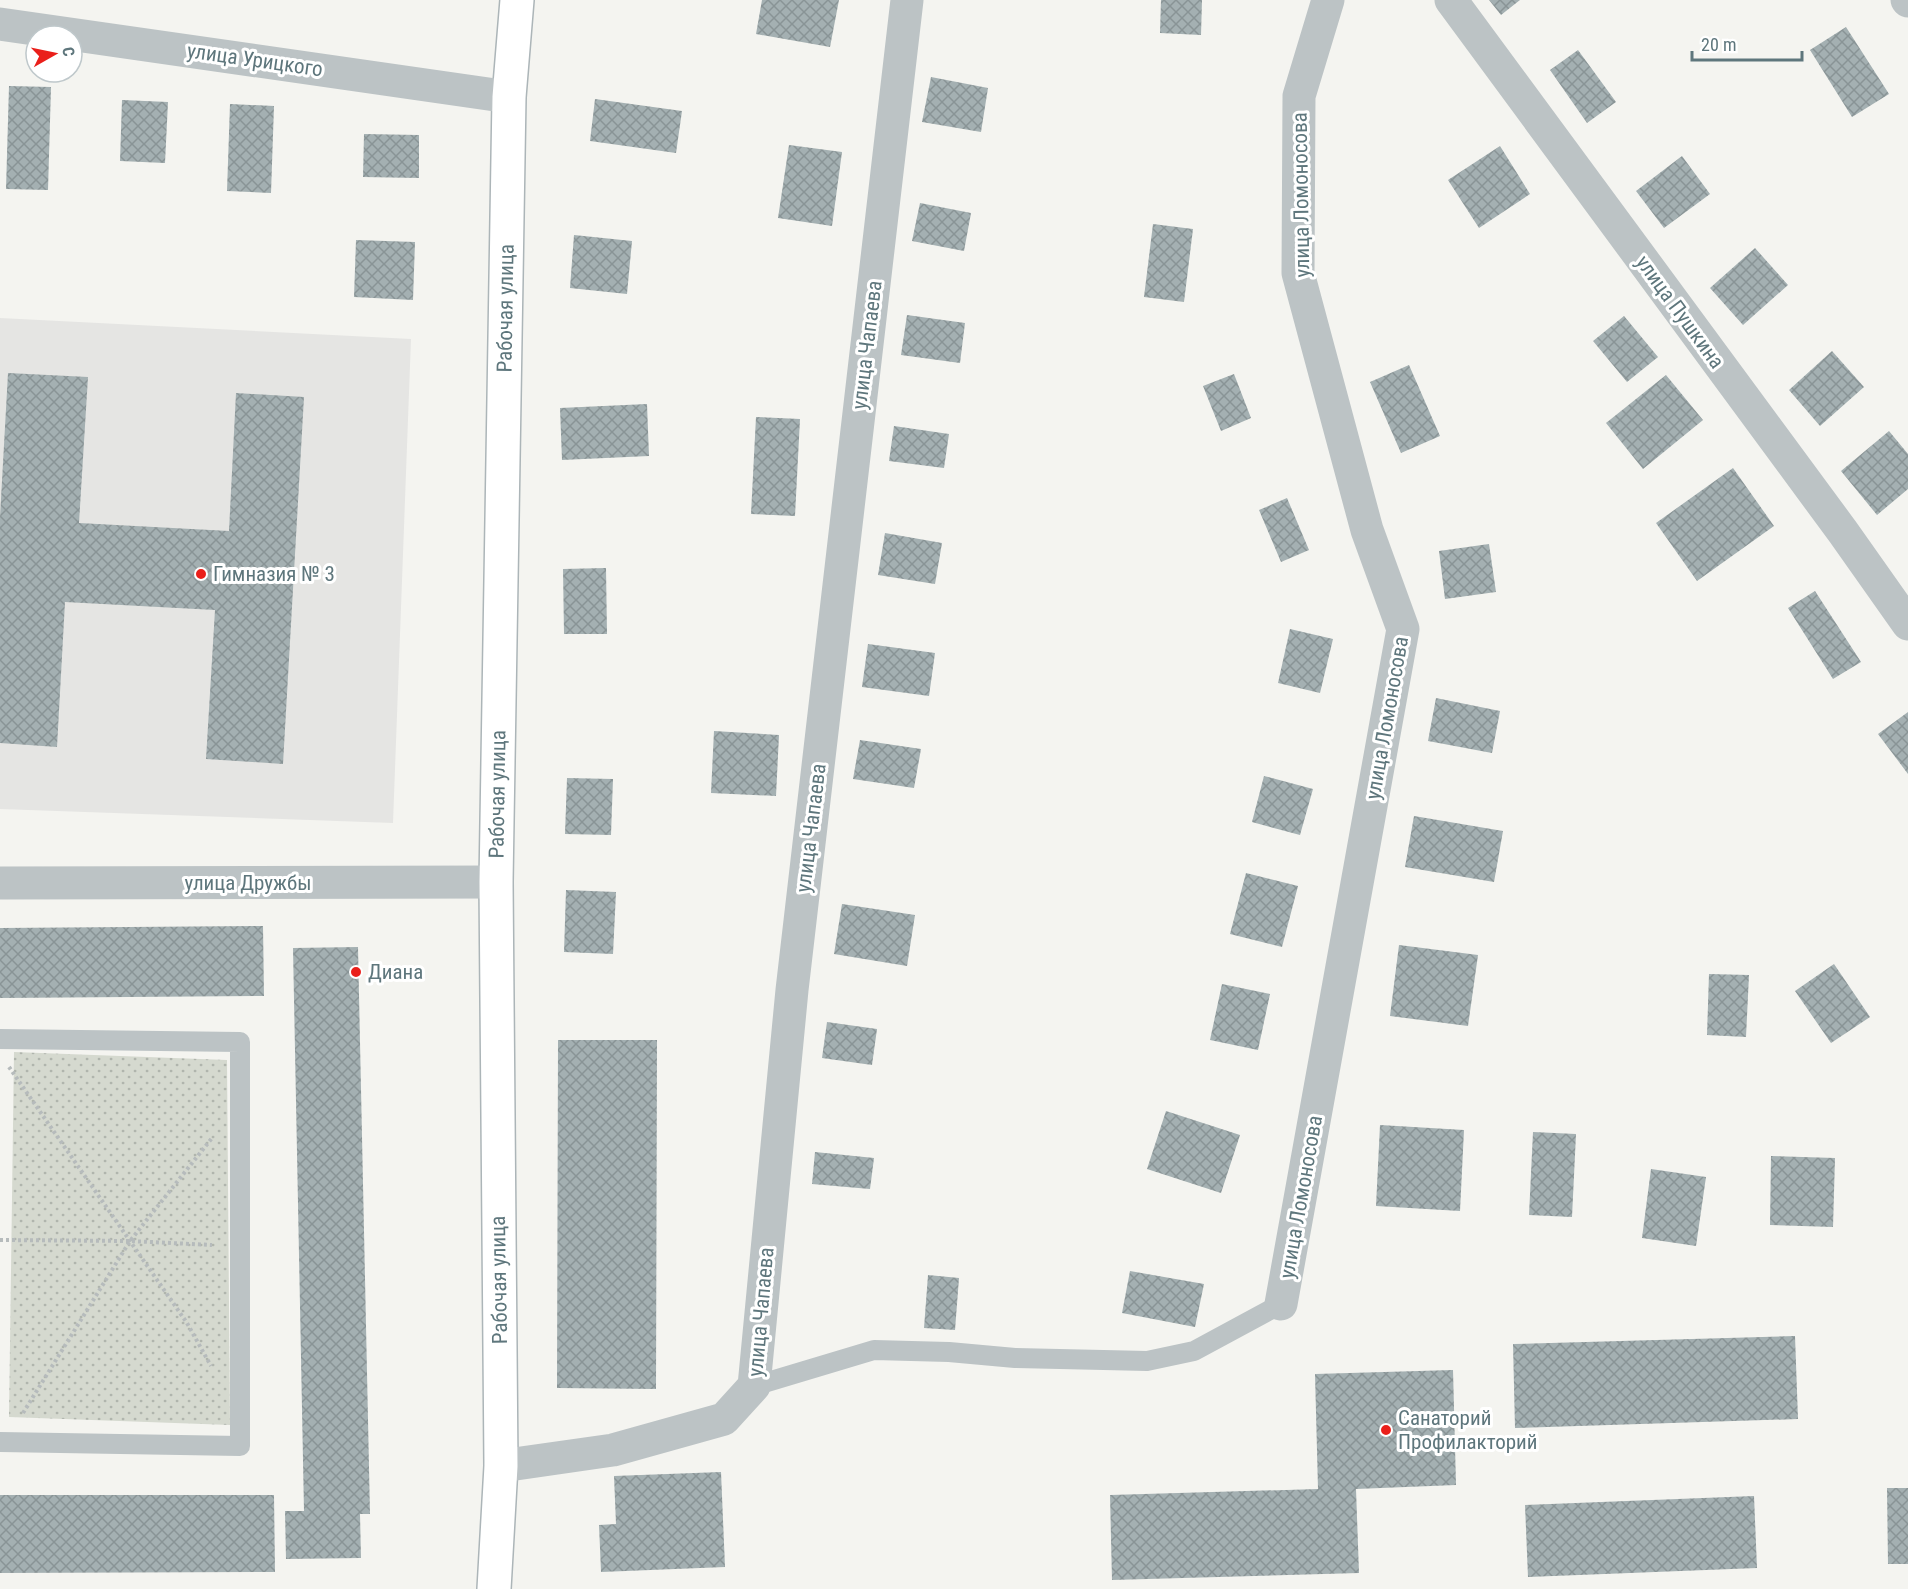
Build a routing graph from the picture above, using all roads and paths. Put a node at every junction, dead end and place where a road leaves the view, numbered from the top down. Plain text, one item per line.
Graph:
1 (517, 0) edge
2 (908, 0) edge
3 (1328, 0) edge
4 (1450, 0) edge
5 (0, 24) edge
6 (509, 97) junction
7 (1908, 624) edge
8 (496, 882) junction
9 (0, 883) edge
10 (0, 1039) edge
11 (6, 1063) dead end
12 (240, 1102) junction
13 (0, 1240) edge
14 (130, 1241) junction
15 (239, 1246) junction
16 (1281, 1304) joint
17 (213, 1371) dead end
18 (754, 1386) junction
19 (2, 1442) edge
20 (501, 1466) junction
21 (494, 1589) edge

1 - 6 street, Рабочая улица
2 - 18 street, улица Чапаева
3 - 16 street, улица Ломоносова
4 - 7 street, улица Пушкина
5 - 6 street, улица Урицкого
6 - 8 street, Рабочая улица
8 - 9 street, улица Дружбы
8 - 20 street, Рабочая улица
10 - 12 lane
11 - 14 path
12 - 14 path
12 - 15 lane
13 - 14 path
14 - 15 path
14 - 17 path
14 - 19 path
15 - 19 lane
16 - 18 lane
18 - 20 street, улица Чапаева
20 - 21 street, Рабочая улица

